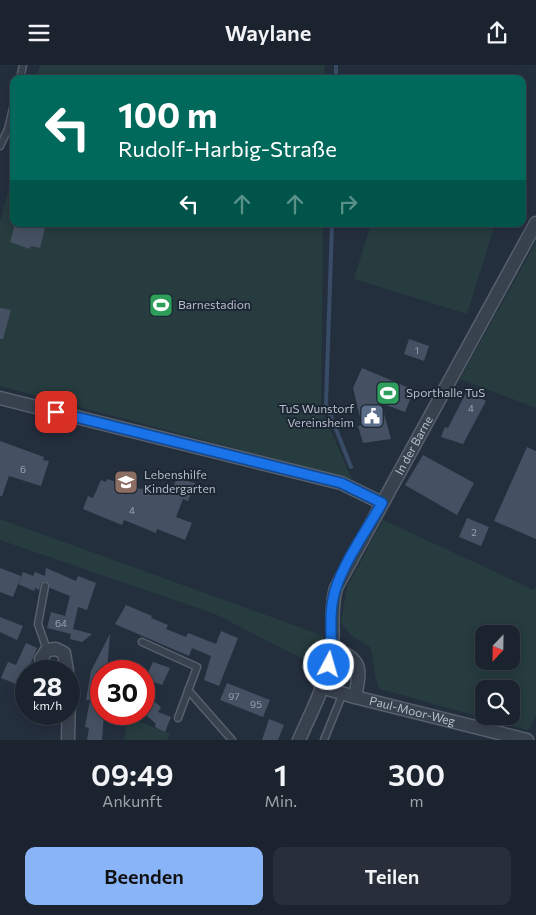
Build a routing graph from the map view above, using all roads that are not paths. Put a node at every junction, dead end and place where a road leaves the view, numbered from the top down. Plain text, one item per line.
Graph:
1 (10, 121) edge
2 (0, 146) edge
3 (536, 223) edge
4 (0, 398) edge
5 (382, 503) junction
6 (45, 586) dead end
7 (142, 642) dead end
8 (333, 648) junction
9 (47, 650) junction
10 (41, 660) edge
11 (65, 660) edge
12 (323, 682) junction
13 (188, 690) junction
14 (349, 695) junction
15 (178, 718) dead end
16 (68, 725) edge
17 (68, 740) edge
18 (232, 740) edge
19 (300, 740) edge
20 (324, 740) edge
21 (527, 740) edge

1 - 2 lane
3 - 5 street, In der Barne
4 - 5 street
5 - 8 street, In der Barne
6 - 9 lane
7 - 13 lane
8 - 12 street, In der Barne
8 - 14 street
9 - 10 street
9 - 11 street
12 - 14 street, Paul-Moor-Weg
12 - 19 street, In der Barne
13 - 15 lane
13 - 18 lane
14 - 20 lane
14 - 21 street, Paul-Moor-Weg
16 - 17 street

